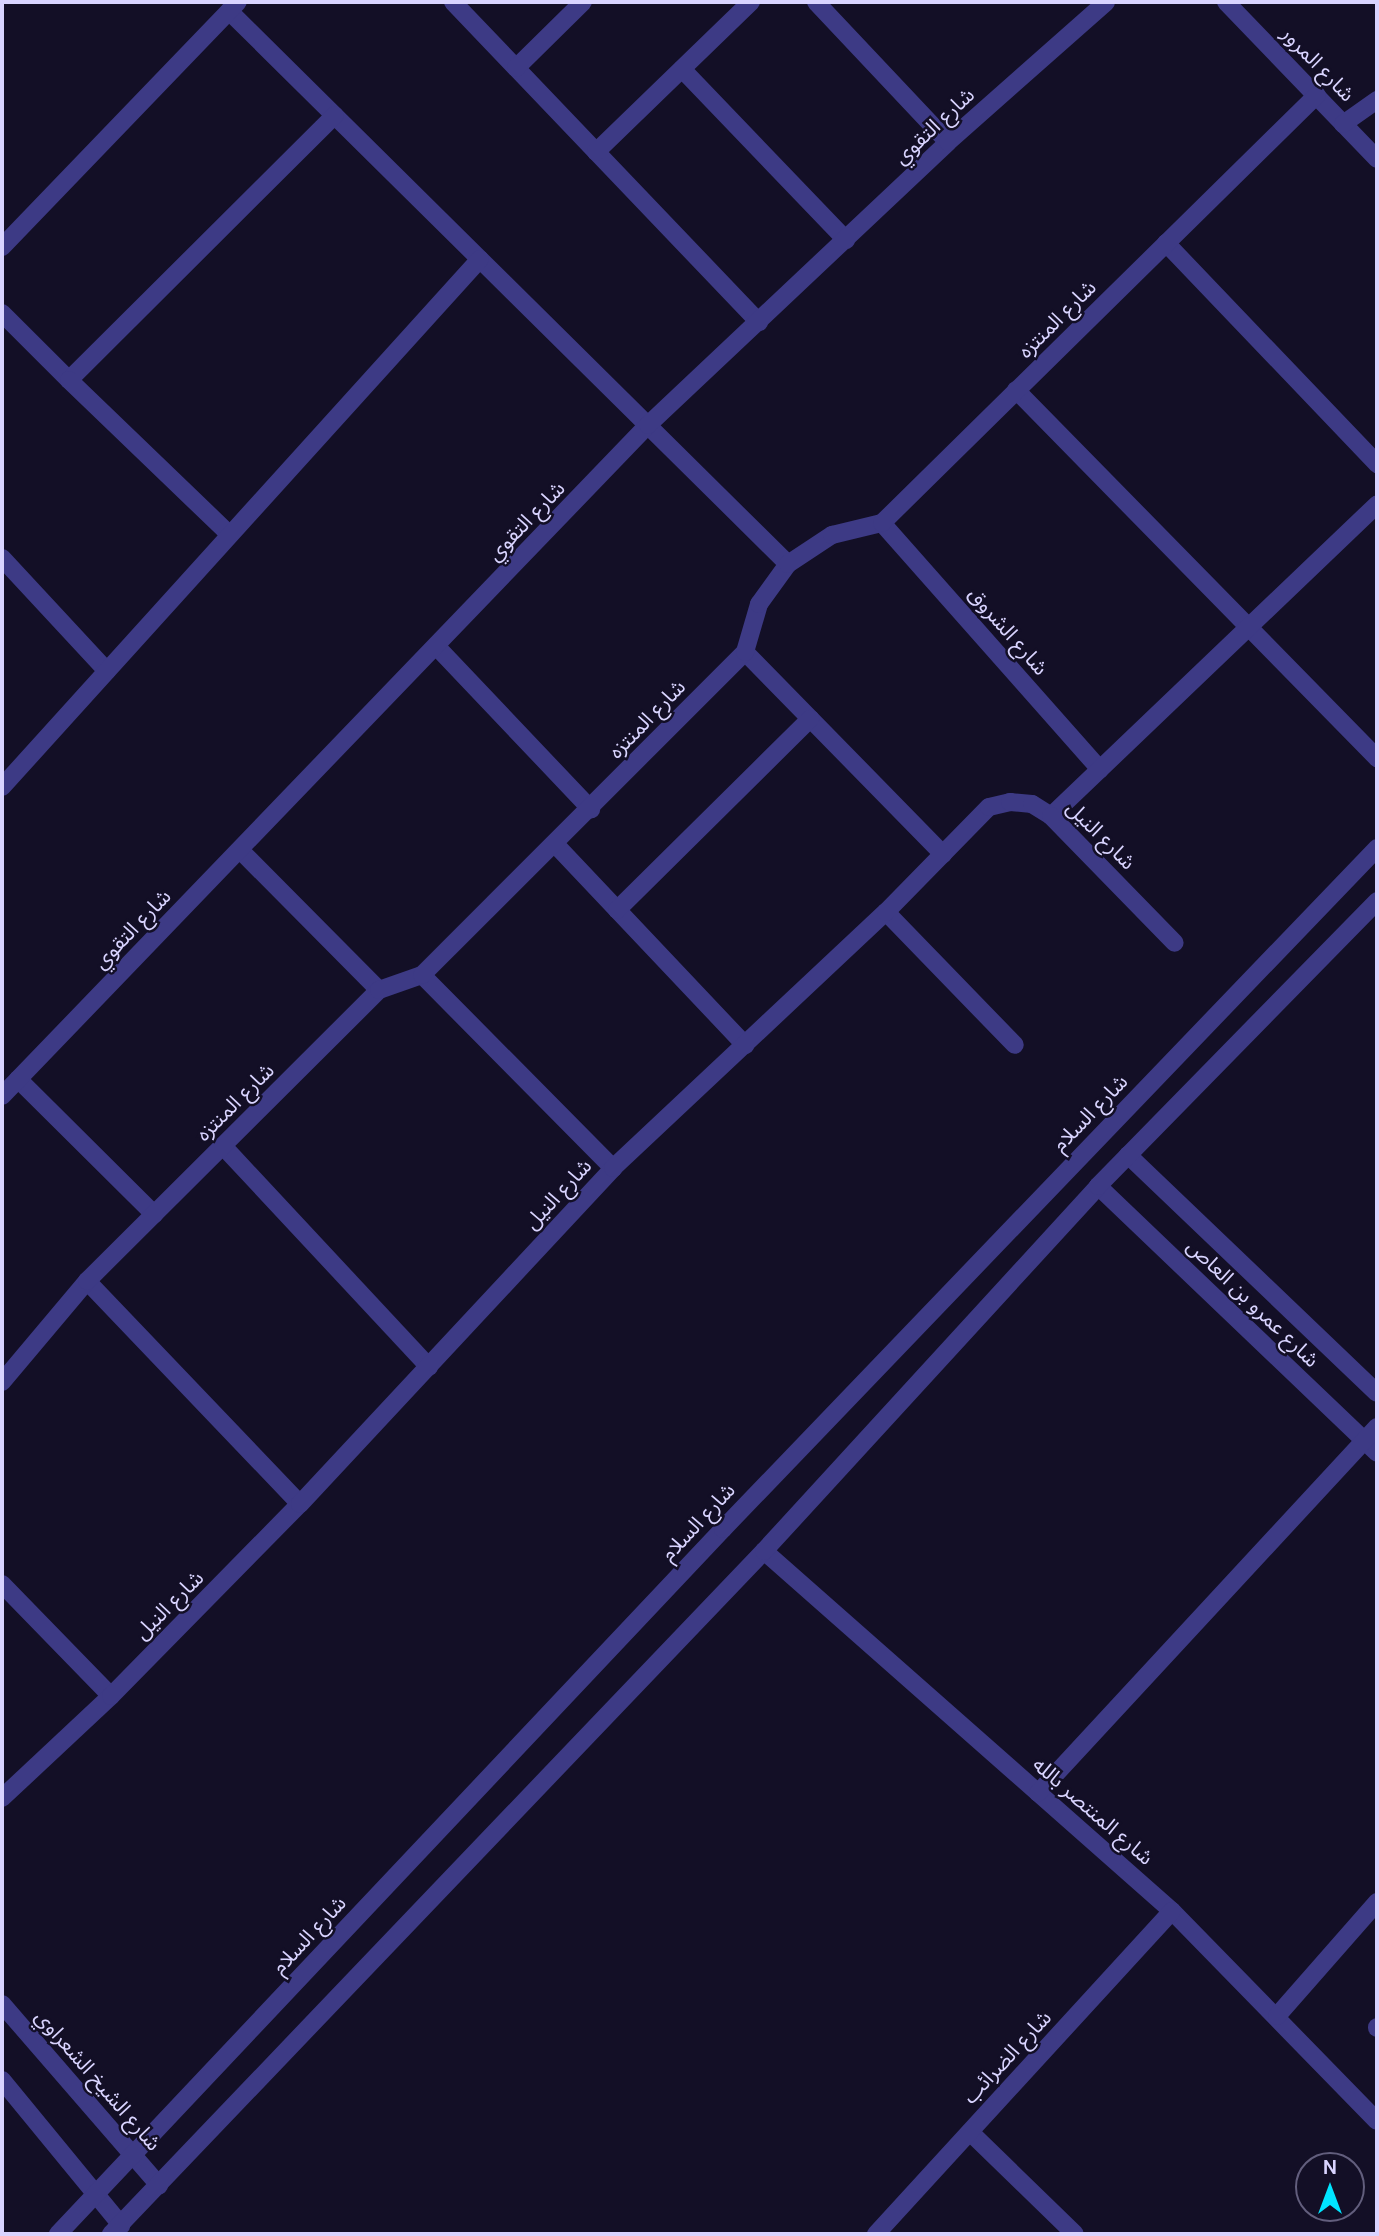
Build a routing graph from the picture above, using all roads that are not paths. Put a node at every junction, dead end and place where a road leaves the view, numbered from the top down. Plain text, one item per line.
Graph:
1 (453, 2) edge
2 (583, 2) edge
3 (751, 2) edge
4 (816, 2) edge
5 (1106, 2) edge
6 (1226, 2) edge
7 (233, 6) edge
8 (516, 68) junction
9 (682, 68) junction
10 (1317, 95) junction
11 (1377, 100) edge
12 (335, 115) junction
13 (1343, 124) junction
14 (948, 142) junction
15 (596, 152) junction
16 (1377, 159) edge
17 (846, 240) junction
18 (1166, 243) junction
19 (2, 247) edge
20 (480, 259) junction
21 (2, 313) edge
22 (759, 322) junction
23 (69, 380) junction
24 (1016, 390) junction
25 (648, 425) junction
26 (1377, 464) edge
27 (1377, 505) edge
28 (882, 523) junction
29 (230, 535) junction
30 (2, 558) edge
31 (788, 564) junction
32 (1249, 628) junction
33 (437, 647) junction
34 (745, 652) junction
35 (107, 671) junction
36 (810, 719) junction
37 (1371, 738) edge
38 (1377, 758) edge
39 (1100, 769) junction
40 (2, 787) edge
41 (591, 809) junction
42 (1051, 816) junction
43 (555, 844) junction
44 (1377, 848) edge
45 (240, 850) junction
46 (943, 854) junction
47 (1377, 901) edge
48 (617, 910) junction
49 (886, 912) junction
50 (1175, 943) dead end
51 (422, 975) junction
52 (379, 990) junction
53 (746, 1045) junction
54 (1015, 1045) dead end
55 (18, 1079) junction
56 (2, 1096) edge
57 (223, 1146) junction
58 (1128, 1155) junction
59 (612, 1168) junction
60 (1098, 1186) junction
61 (154, 1214) junction
62 (87, 1281) junction
63 (429, 1367) junction
64 (2, 1382) edge
65 (1377, 1393) edge
66 (1377, 1427) edge
67 (1364, 1440) junction
68 (1377, 1453) edge
69 (300, 1504) junction
70 (764, 1551) junction
71 (2, 1584) edge
72 (111, 1696) junction
73 (1038, 1793) junction
74 (2, 1798) edge
75 (1377, 1902) edge
76 (1172, 1911) junction
77 (2, 2004) edge
78 (1277, 2016) junction
79 (2, 2080) edge
80 (1377, 2121) edge
81 (970, 2132) junction
82 (133, 2155) junction
83 (159, 2185) junction
84 (95, 2195) junction
85 (116, 2229) edge
86 (58, 2234) edge
87 (876, 2234) edge
88 (1075, 2234) edge

1 - 8 street
2 - 8 street
3 - 9 street
4 - 14 street
5 - 14 street, شارع التقوي
6 - 10 street, شارع المرور
7 - 12 street
7 - 19 street
8 - 15 street
9 - 15 street
9 - 17 street
10 - 13 street, شارع المرور
10 - 18 street, شارع المنتزه
11 - 13 street
12 - 20 street
12 - 23 street
13 - 16 street, شارع المرور
14 - 17 street, شارع التقوي
15 - 22 street
17 - 22 street, شارع التقوي
18 - 24 street, شارع المنتزه
18 - 26 street
20 - 25 street
20 - 29 street
21 - 23 street
22 - 25 street, شارع التقوي
23 - 29 street
24 - 28 street, شارع المنتزه
24 - 32 street
25 - 31 street
25 - 33 street, شارع التقوي
27 - 32 street
28 - 31 street, شارع المنتزه
28 - 39 street, شارع الشروق
29 - 35 street
30 - 35 street
31 - 34 street, شارع المنتزه
32 - 37 street
32 - 39 street
33 - 41 street
33 - 45 street, شارع التقوي
34 - 36 street
34 - 41 street, شارع المنتزه
35 - 40 street
36 - 46 street
36 - 48 street
37 - 38 street
39 - 42 street
41 - 43 street, شارع المنتزه
42 - 46 street, شارع النيل
42 - 50 street, شارع النيل
43 - 48 street
43 - 51 street, شارع المنتزه
44 - 82 street, شارع السلام
45 - 52 street
45 - 55 street, شارع التقوي
46 - 49 street, شارع النيل
47 - 58 street
48 - 53 street
49 - 53 street, شارع النيل
49 - 54 street
51 - 52 street, شارع المنتزه
51 - 59 street
52 - 57 street, شارع المنتزه
53 - 59 street, شارع النيل
55 - 56 street, شارع التقوي
55 - 61 street
57 - 61 street, شارع المنتزه
57 - 63 street
58 - 60 street
58 - 65 street
59 - 63 street, شارع النيل
60 - 67 street, شارع عمرو بن العاص
60 - 70 street
61 - 62 street, شارع المنتزه
62 - 64 street, شارع المنتزه
62 - 69 street
63 - 69 street, شارع النيل
66 - 67 street
67 - 68 street, شارع عمرو بن العاص
67 - 73 street
69 - 72 street, شارع النيل
70 - 73 street, شارع المنتصر بالله
70 - 83 street
71 - 72 street
72 - 74 street, شارع النيل
73 - 76 street, شارع المنتصر بالله
75 - 78 street
76 - 78 street, شارع المنتصر بالله
76 - 81 street, شارع الضرائب
77 - 82 street, شارع الشيخ الشعراوي
78 - 80 street, شارع المنتصر بالله
79 - 84 street
81 - 87 street, شارع الضرائب
81 - 88 street
82 - 83 street, شارع الشيخ الشعراوي
82 - 84 street, شارع السلام
83 - 85 street
84 - 85 street
84 - 86 street, شارع السلام

